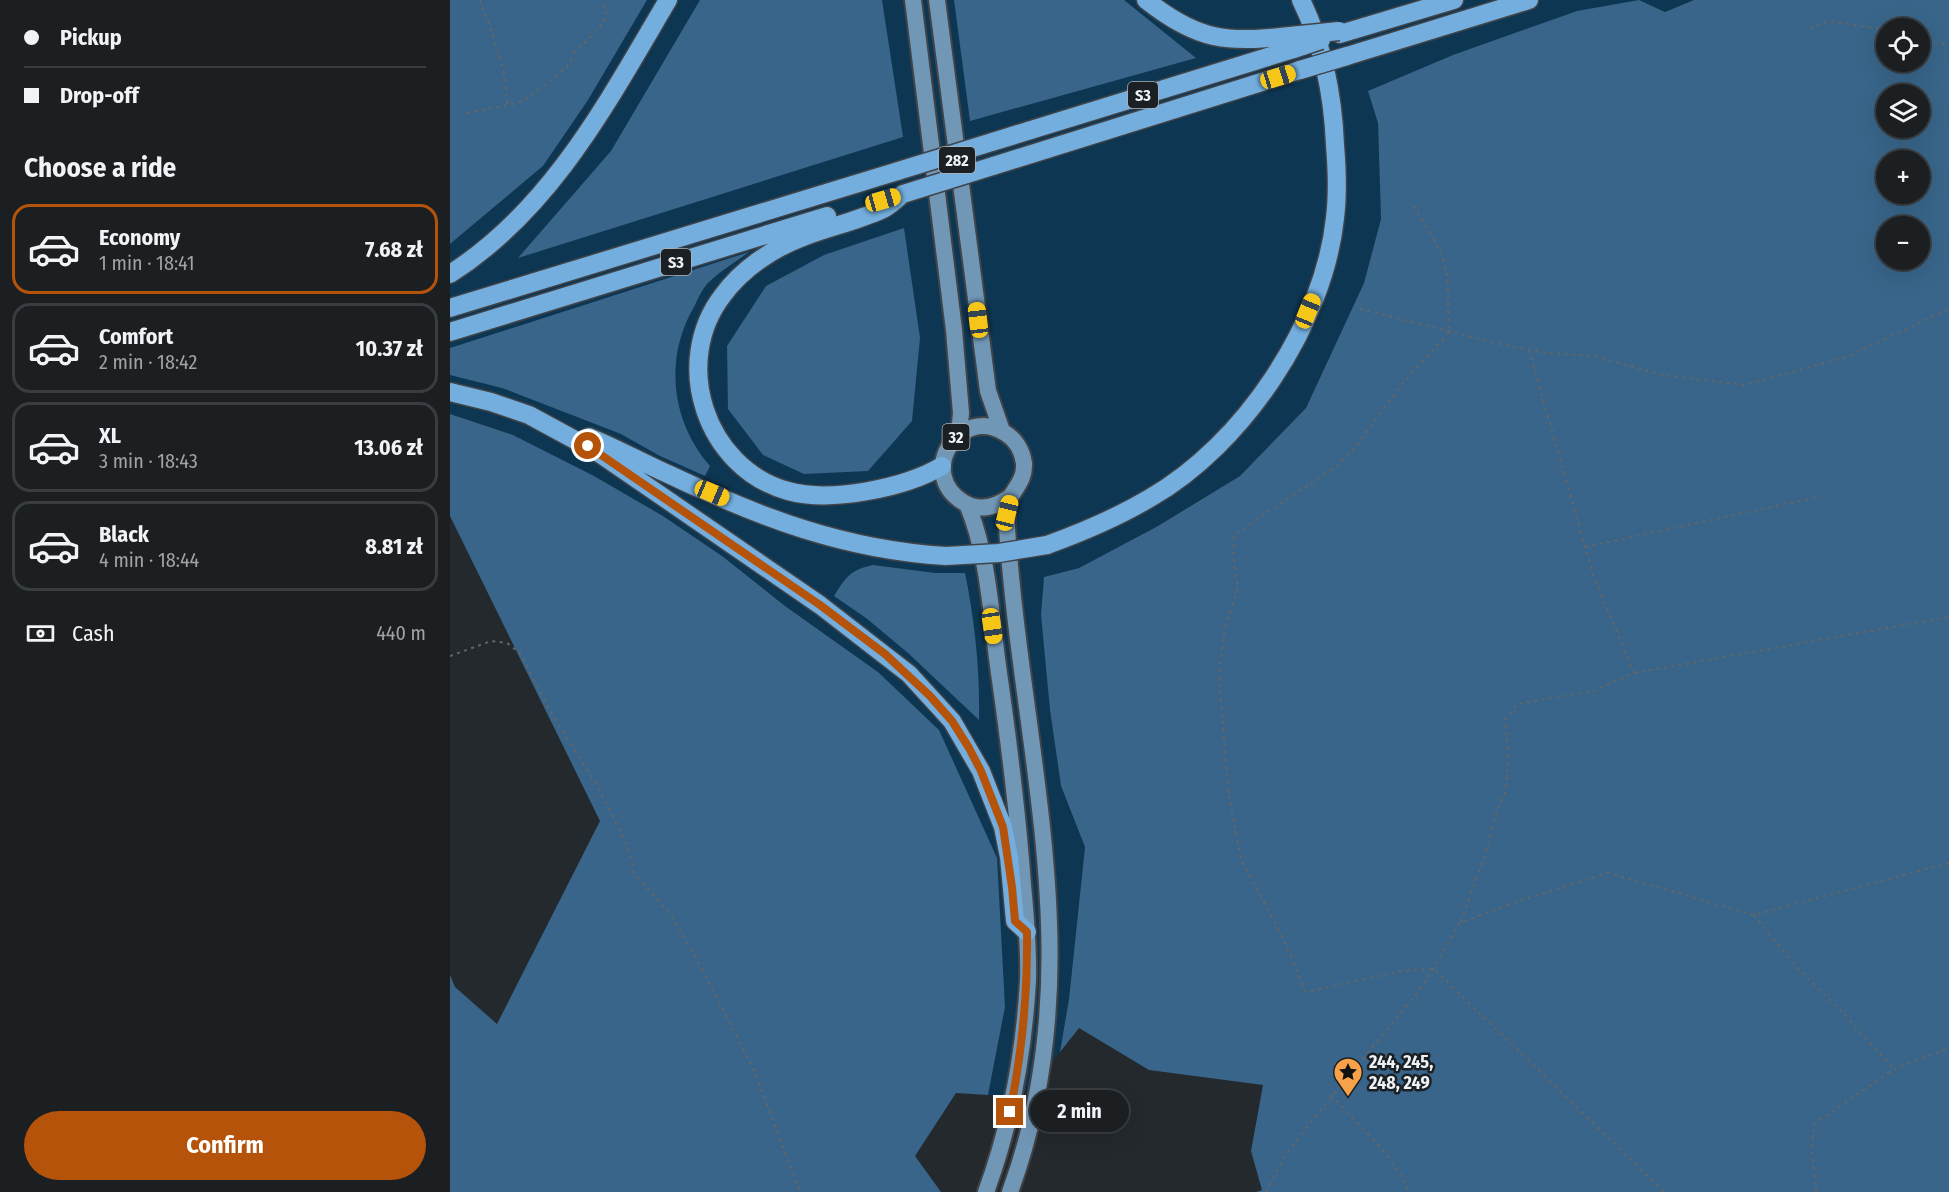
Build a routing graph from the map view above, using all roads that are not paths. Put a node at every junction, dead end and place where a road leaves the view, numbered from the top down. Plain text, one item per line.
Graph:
1 (668, 0) edge
2 (913, 0) edge
3 (937, 0) edge
4 (1146, 0) edge
5 (1301, 0) edge
6 (1454, 0) edge
7 (1529, 0) edge
8 (1292, 43) junction
9 (903, 194) junction
10 (450, 274) edge
11 (450, 308) edge
12 (450, 332) edge
13 (450, 392) edge
14 (534, 417) junction
15 (1002, 430) junction
16 (959, 434) junction
17 (942, 466) junction
18 (1010, 497) junction
19 (967, 504) junction
20 (1027, 932) junction
21 (986, 1192) edge
22 (1010, 1192) edge

1 - 10 highway
2 - 16 main road, 32
3 - 15 main road, 282
4 - 8 highway
5 - 14 highway, bridge
6 - 8 highway, S3, bridge
7 - 9 highway, S3, bridge
8 - 11 highway, S3, bridge
9 - 12 highway, S3
9 - 17 highway
13 - 14 highway
14 - 20 highway
15 - 16 main road, 32
15 - 18 main road
16 - 17 main road, 32
17 - 19 main road, 32
18 - 19 main road
18 - 22 main road
19 - 20 main road
20 - 21 main road

